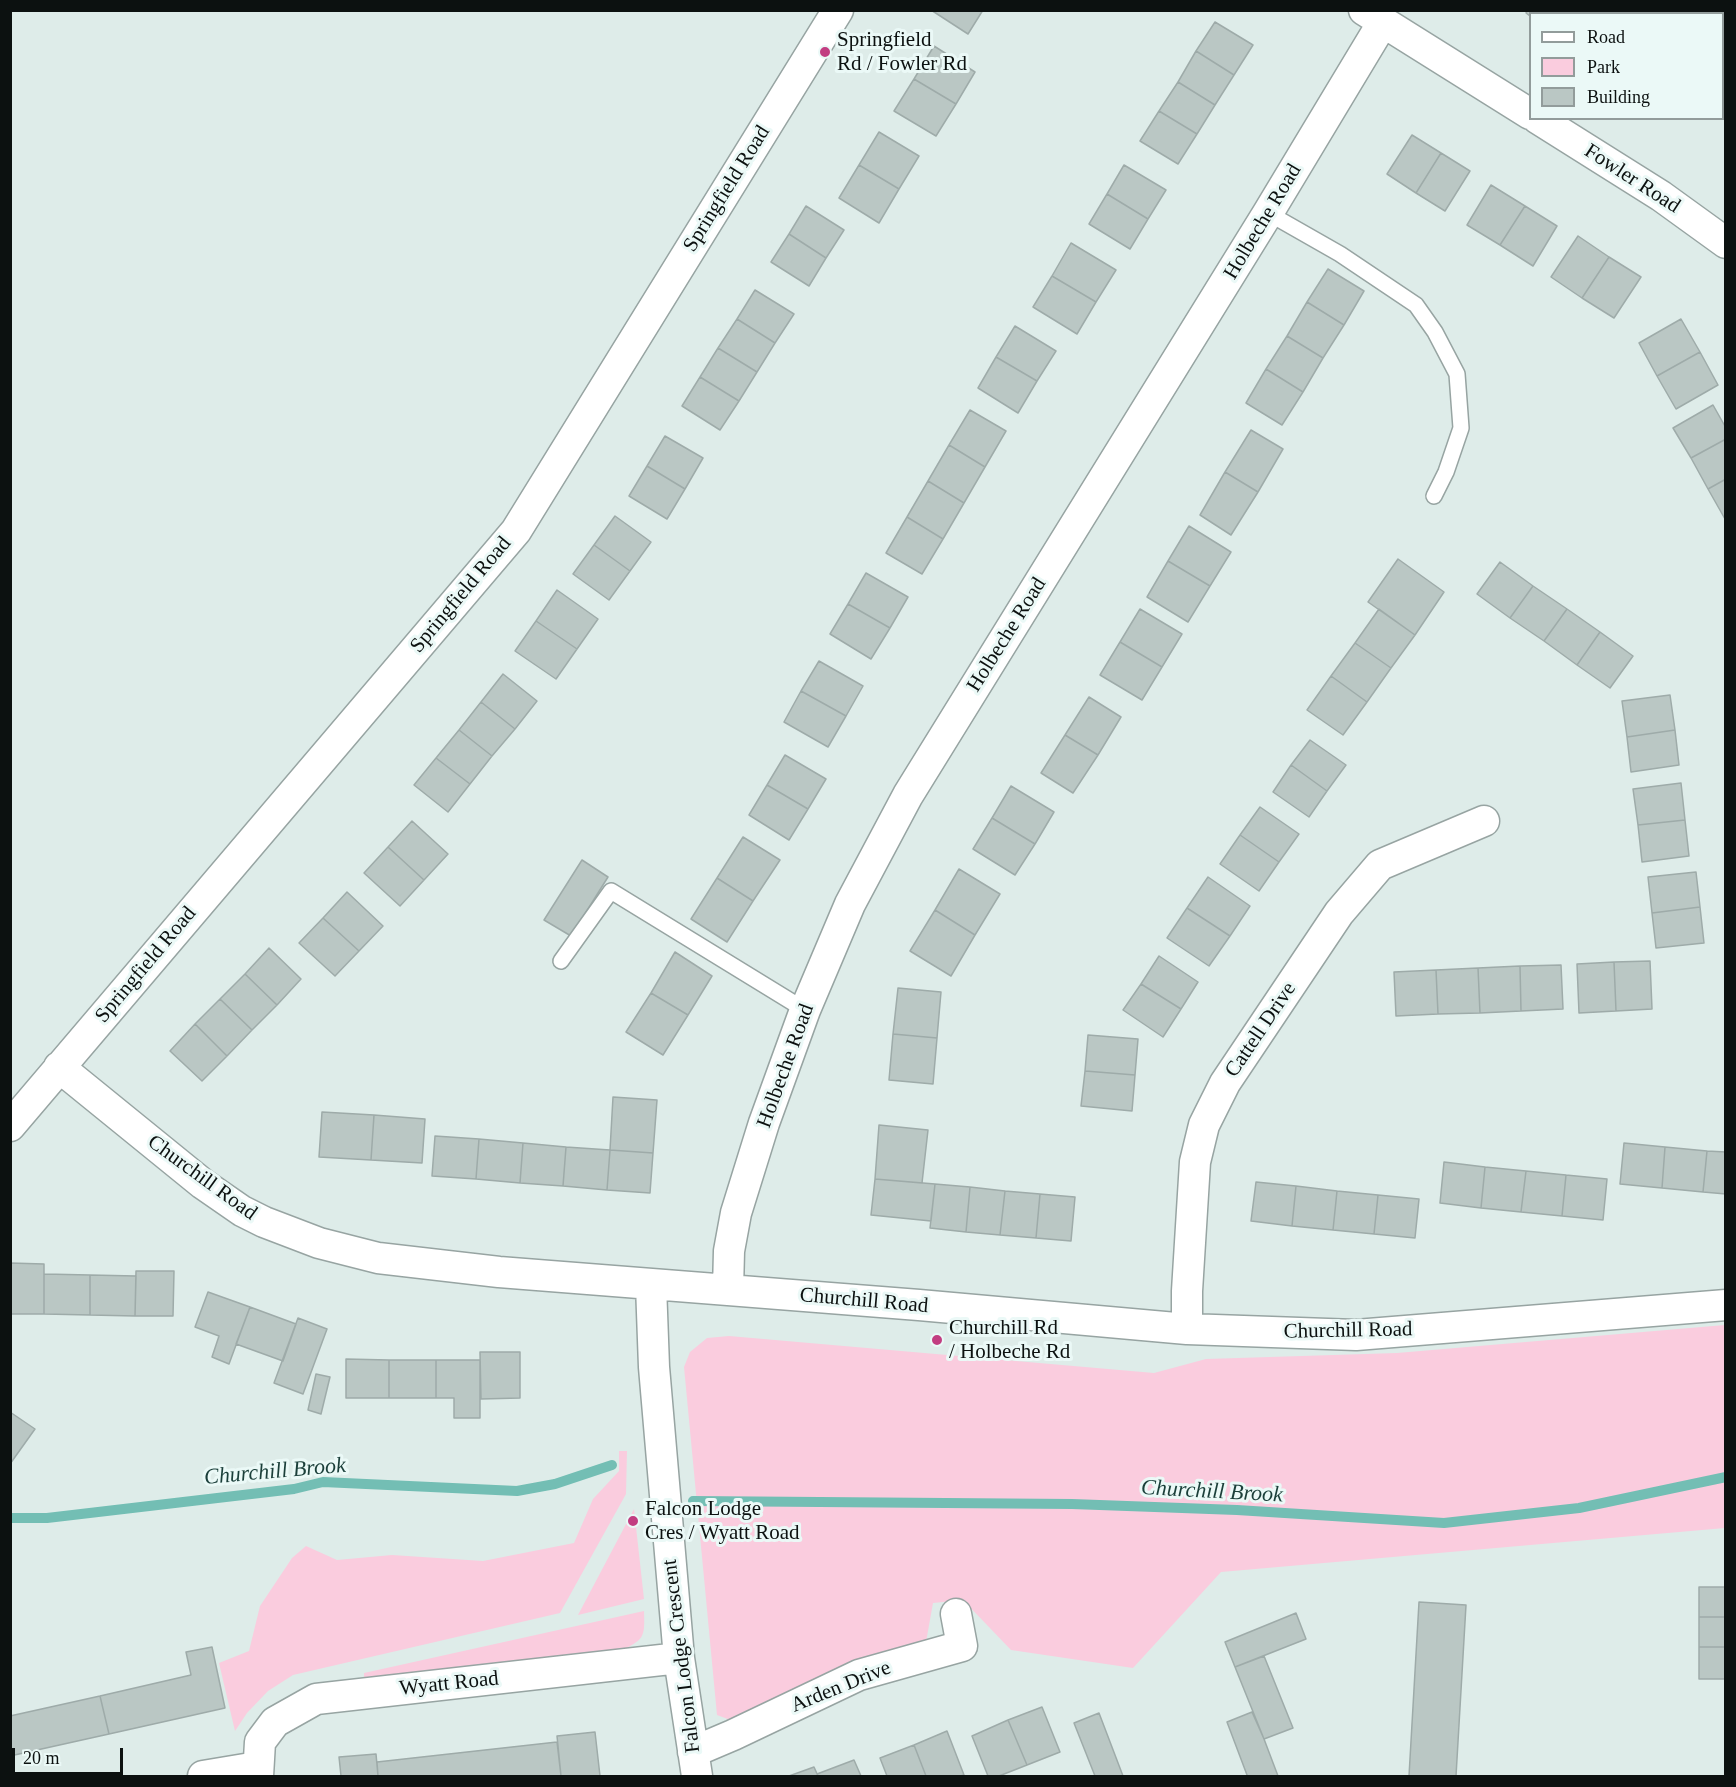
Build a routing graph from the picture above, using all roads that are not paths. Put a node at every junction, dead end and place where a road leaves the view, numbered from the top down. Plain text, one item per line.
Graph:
1 (838, 10) edge
2 (1374, 16) edge
3 (1529, 113) edge
4 (1540, 120) edge
5 (1268, 213) junction
6 (1725, 243) edge
7 (1434, 496) dead end
8 (1484, 821) dead end
9 (561, 961) dead end
10 (806, 1010) junction
11 (59, 1067) junction
12 (10, 1126) edge
13 (651, 1284) junction
14 (728, 1290) junction
15 (1725, 1305) edge
16 (1187, 1329) junction
17 (956, 1614) dead end
18 (679, 1658) junction
19 (695, 1764) edge
20 (257, 1772) edge
21 (203, 1776) edge

1 - 11 street, Springfield Road
2 - 3 street
2 - 5 street, Holbeche Road
4 - 6 street, Fowler Road
5 - 7 lane
5 - 10 street, Holbeche Road
8 - 16 street, Cattell Drive
9 - 10 lane
10 - 14 street, Holbeche Road
11 - 12 street, Springfield Road
11 - 13 street, Churchill Road
13 - 14 street, Churchill Road
13 - 18 street, Falcon Lodge Crescent
14 - 16 street, Churchill Road
15 - 16 street, Churchill Road
17 - 19 street, Arden Drive
18 - 19 street, Falcon Lodge Crescent
18 - 20 street, Wyatt Road
20 - 21 street, Wyatt Road

